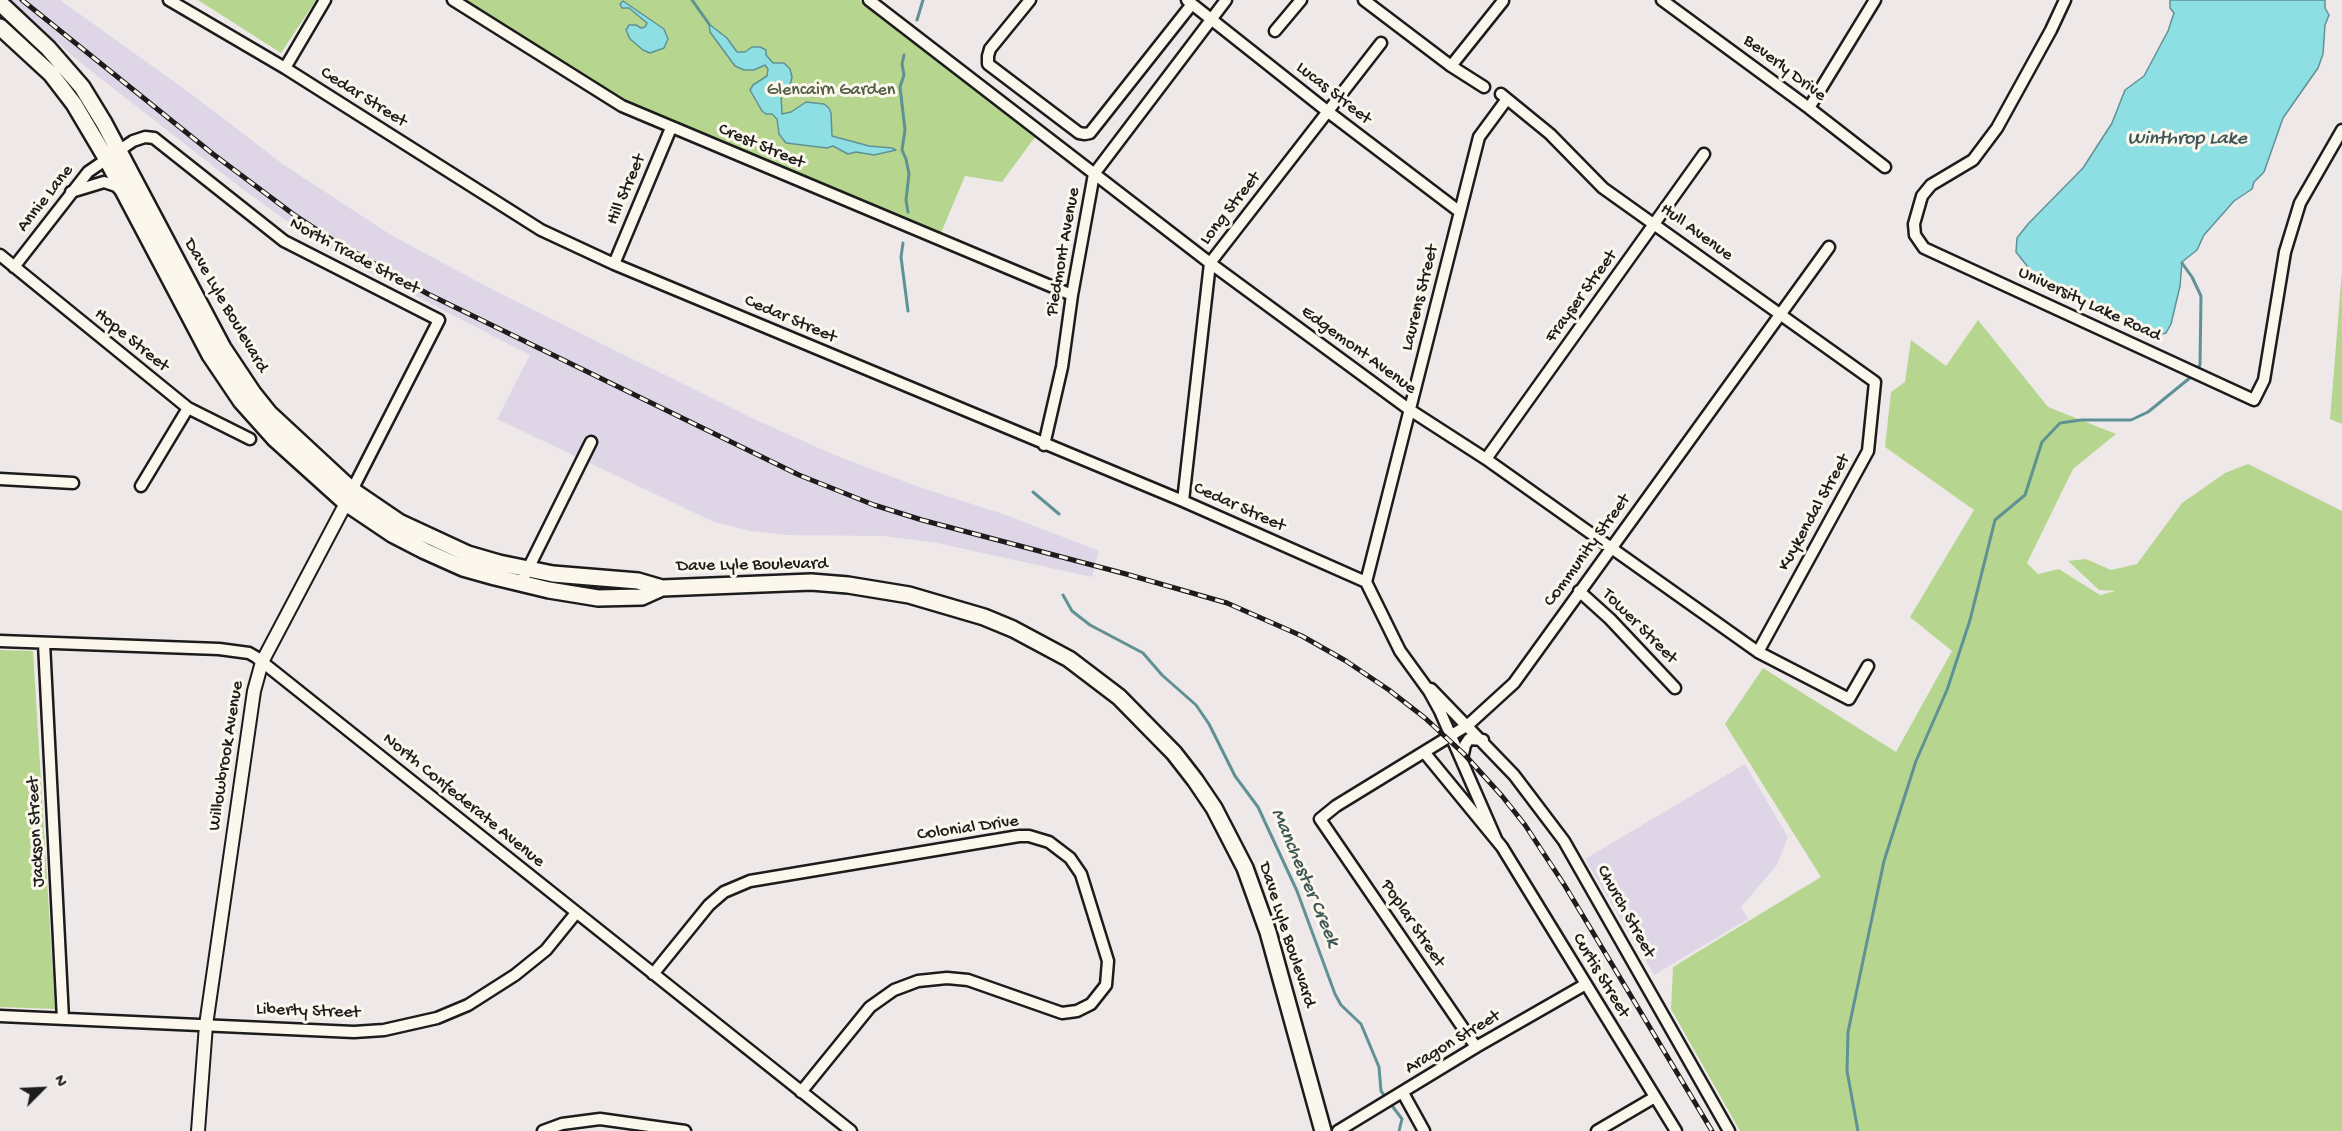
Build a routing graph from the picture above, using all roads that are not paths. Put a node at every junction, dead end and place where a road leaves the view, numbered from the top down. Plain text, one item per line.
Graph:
1 (169, 0) edge
2 (325, 0) edge
3 (453, 0) edge
4 (869, 0) edge
5 (1030, 0) edge
6 (1226, 0) edge
7 (1301, 0) edge
8 (1365, 0) edge
9 (1662, 0) edge
10 (1875, 0) edge
11 (2065, 0) edge
12 (1503, 1) edge
13 (1190, 2) edge
14 (0, 3) edge
15 (1211, 19) junction
16 (0, 27) edge
17 (1275, 32) dead end
18 (1381, 43) dead end
19 (1451, 66) junction
20 (285, 68) junction
21 (1484, 87) dead end
22 (1504, 97) joint
23 (1809, 108) junction
24 (1327, 111) junction
25 (671, 128) junction
26 (2342, 130) edge
27 (172, 150) joint
28 (112, 154) junction
29 (1704, 154) dead end
30 (1884, 167) dead end
31 (1094, 174) junction
32 (71, 192) junction
33 (125, 195) junction
34 (1460, 212) junction
35 (1655, 223) junction
36 (1829, 247) dead end
37 (0, 255) edge
38 (1210, 263) junction
39 (615, 264) junction
40 (14, 267) junction
41 (1072, 294) junction
42 (1781, 314) junction
43 (439, 320) joint
44 (1875, 382) joint
45 (188, 408) junction
46 (1410, 410) junction
47 (250, 439) dead end
48 (591, 442) dead end
49 (1044, 445) junction
50 (1486, 459) junction
51 (0, 479) edge
52 (73, 483) dead end
53 (141, 486) dead end
54 (349, 497) junction
55 (1183, 501) junction
56 (1610, 548) junction
57 (525, 576) junction
58 (1366, 582) junction
59 (1580, 591) junction
60 (0, 641) edge
61 (44, 643) junction
62 (1758, 652) junction
63 (262, 662) junction
64 (1868, 666) dead end
65 (1422, 681) junction
66 (1675, 688) dead end
67 (1440, 711) junction
68 (1468, 725) junction
69 (1452, 736) junction
70 (1483, 740) junction
71 (1424, 752) junction
72 (1461, 758) junction
73 (1320, 819) joint
74 (1496, 839) junction
75 (576, 913) junction
76 (653, 974) junction
77 (1586, 984) junction
78 (0, 1016) edge
79 (63, 1019) junction
80 (206, 1025) junction
81 (1476, 1047) junction
82 (801, 1092) junction
83 (1655, 1097) junction
84 (1393, 1099) junction
85 (198, 1131) edge
86 (543, 1131) edge
87 (685, 1131) edge
88 (851, 1131) edge
89 (1323, 1131) edge
90 (1338, 1131) edge
91 (1424, 1131) edge
92 (1597, 1131) edge
93 (1676, 1131) edge
94 (1729, 1131) edge

1 - 20 street, Cedar Street
2 - 20 street
3 - 25 street, Crest Street
4 - 31 street, Edgemont Avenue
5 - 13 street
6 - 15 street, Piedmont Avenue
7 - 17 street
8 - 19 street
9 - 23 street, Beverly Drive
10 - 23 street
11 - 26 street, University Lake Road
12 - 19 street
13 - 15 street, Lucas Street
14 - 28 main road, Dave Lyle Boulevard
15 - 24 street, Lucas Street
15 - 31 street, Piedmont Avenue
16 - 28 main road, Dave Lyle Boulevard
18 - 24 street, Long Street
19 - 21 street
20 - 39 street, Cedar Street
22 - 34 street, Laurens Street
22 - 35 street, Hull Avenue
23 - 30 street, Beverly Drive
24 - 34 street, Lucas Street
24 - 38 street, Long Street
25 - 39 street, Hill Street
25 - 41 street, Crest Street
27 - 28 street, Annie Lane
27 - 43 street, North Trade Street
28 - 32 street, Annie Lane
28 - 33 main road, Dave Lyle Boulevard
28 - 54 main road, Dave Lyle Boulevard
29 - 35 street, Frayser Street
31 - 38 street, Edgemont Avenue
31 - 41 street, Piedmont Avenue
32 - 33 street
32 - 40 street, Annie Lane
33 - 54 main road, Dave Lyle Boulevard
34 - 46 street, Laurens Street
35 - 42 street, Hull Avenue
35 - 50 street, Frayser Street
36 - 42 street, Community Street
37 - 40 street, Hope Street
38 - 46 street, Edgemont Avenue
38 - 55 street, Long Street
39 - 49 street, Cedar Street
40 - 45 street, Hope Street
41 - 49 street, Piedmont Avenue
42 - 44 street, Hull Avenue
42 - 56 street, Community Street
43 - 54 street, Willowbrook Avenue
44 - 62 street, Kuykendal Street
45 - 47 street, Hope Street
45 - 53 street
46 - 50 street, Edgemont Avenue
46 - 58 street, Laurens Street
48 - 57 street
49 - 55 street, Cedar Street
50 - 56 street, Edgemont Avenue
51 - 52 street
54 - 57 main road, Dave Lyle Boulevard
54 - 63 street, Willowbrook Avenue
55 - 58 street, Cedar Street
56 - 59 street, Community Street
56 - 62 street, Edgemont Avenue
57 - 89 main road, Dave Lyle Boulevard
58 - 65 street, Curtis Street
59 - 66 street, Tower Street
59 - 68 street, Community Street
60 - 61 street, North Confederate Avenue
61 - 63 street, North Confederate Avenue
61 - 79 street, Jackson Street
62 - 64 street, Edgemont Avenue
63 - 75 street, North Confederate Avenue
63 - 80 street, Willowbrook Avenue
65 - 67 street, Curtis Street
65 - 68 street, Church Street
67 - 68 street
67 - 69 street, Curtis Street
68 - 69 street, Community Street
68 - 70 street, Church Street
68 - 72 street
69 - 71 street, Community Street
69 - 72 street, Curtis Street
70 - 72 street
70 - 94 street, Church Street
71 - 73 street, Community Street
71 - 74 street, Curtis Street
72 - 74 street, Curtis Street
73 - 81 street, Poplar Street
74 - 77 street, Curtis Street
75 - 76 street, North Confederate Avenue
75 - 80 street, Liberty Street
76 - 82 street, North Confederate Avenue
76 - 82 street, Colonial Drive
77 - 81 street, Aragon Street
77 - 83 street, Curtis Street
78 - 79 street, Liberty Street
79 - 80 street, Liberty Street
80 - 85 street, Willowbrook Avenue
81 - 84 street, Aragon Street
82 - 88 street, North Confederate Avenue
83 - 92 street
83 - 93 street, Curtis Street
84 - 90 street, Aragon Street
84 - 91 street
86 - 87 street

